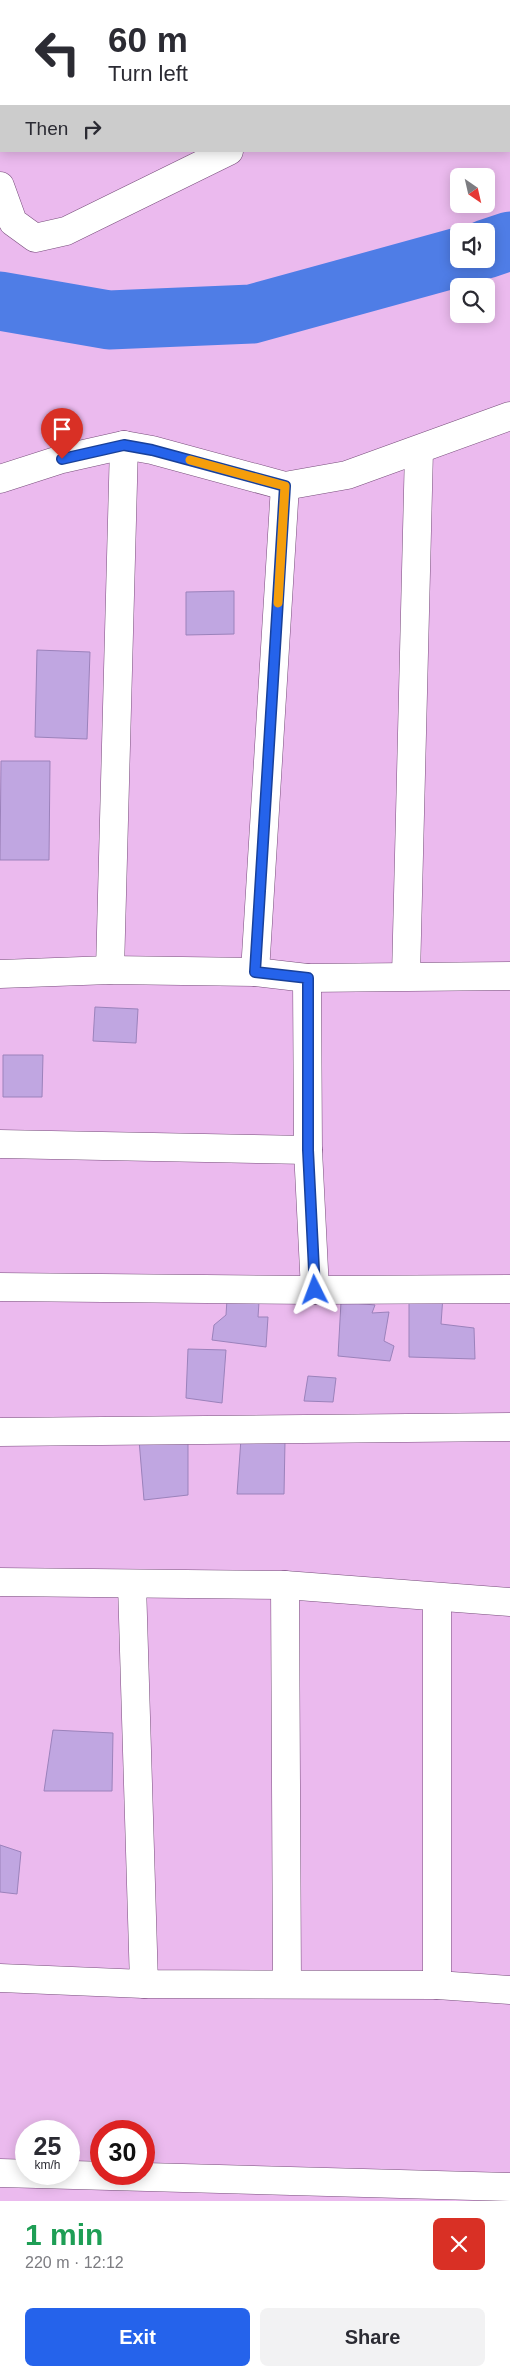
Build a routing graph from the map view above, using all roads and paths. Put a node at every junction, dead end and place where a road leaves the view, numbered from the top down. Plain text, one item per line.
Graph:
1 (222, 153) edge
2 (0, 186) edge
3 (510, 416) edge
4 (124, 445) junction
5 (419, 450) junction
6 (0, 479) edge
7 (285, 486) junction
8 (110, 970) junction
9 (255, 972) junction
10 (0, 974) edge
11 (406, 976) junction
12 (510, 976) edge
13 (308, 978) junction
14 (0, 1144) edge
15 (308, 1150) junction
16 (0, 1286) edge
17 (510, 1289) edge
18 (315, 1290) junction
19 (510, 1427) edge
20 (0, 1432) edge
21 (0, 1582) edge
22 (132, 1584) junction
23 (285, 1585) junction
24 (437, 1598) junction
25 (510, 1602) edge
26 (0, 1978) edge
27 (144, 1984) junction
28 (287, 1984) junction
29 (437, 1985) junction
30 (510, 1990) edge
31 (0, 2173) edge
32 (510, 2187) edge

1 - 2 street
3 - 5 street
4 - 6 street
4 - 7 street
4 - 8 street
5 - 7 street
5 - 11 street
7 - 9 street
8 - 9 street
8 - 10 street
9 - 13 street
11 - 12 street
11 - 13 street
13 - 15 street
14 - 15 street
15 - 18 street
16 - 18 street
17 - 18 street
19 - 20 street
21 - 22 street
22 - 23 street
22 - 27 street
23 - 24 street
23 - 28 street
24 - 25 street
24 - 29 street
26 - 27 street
27 - 28 street
28 - 29 street
29 - 30 street
31 - 32 street

